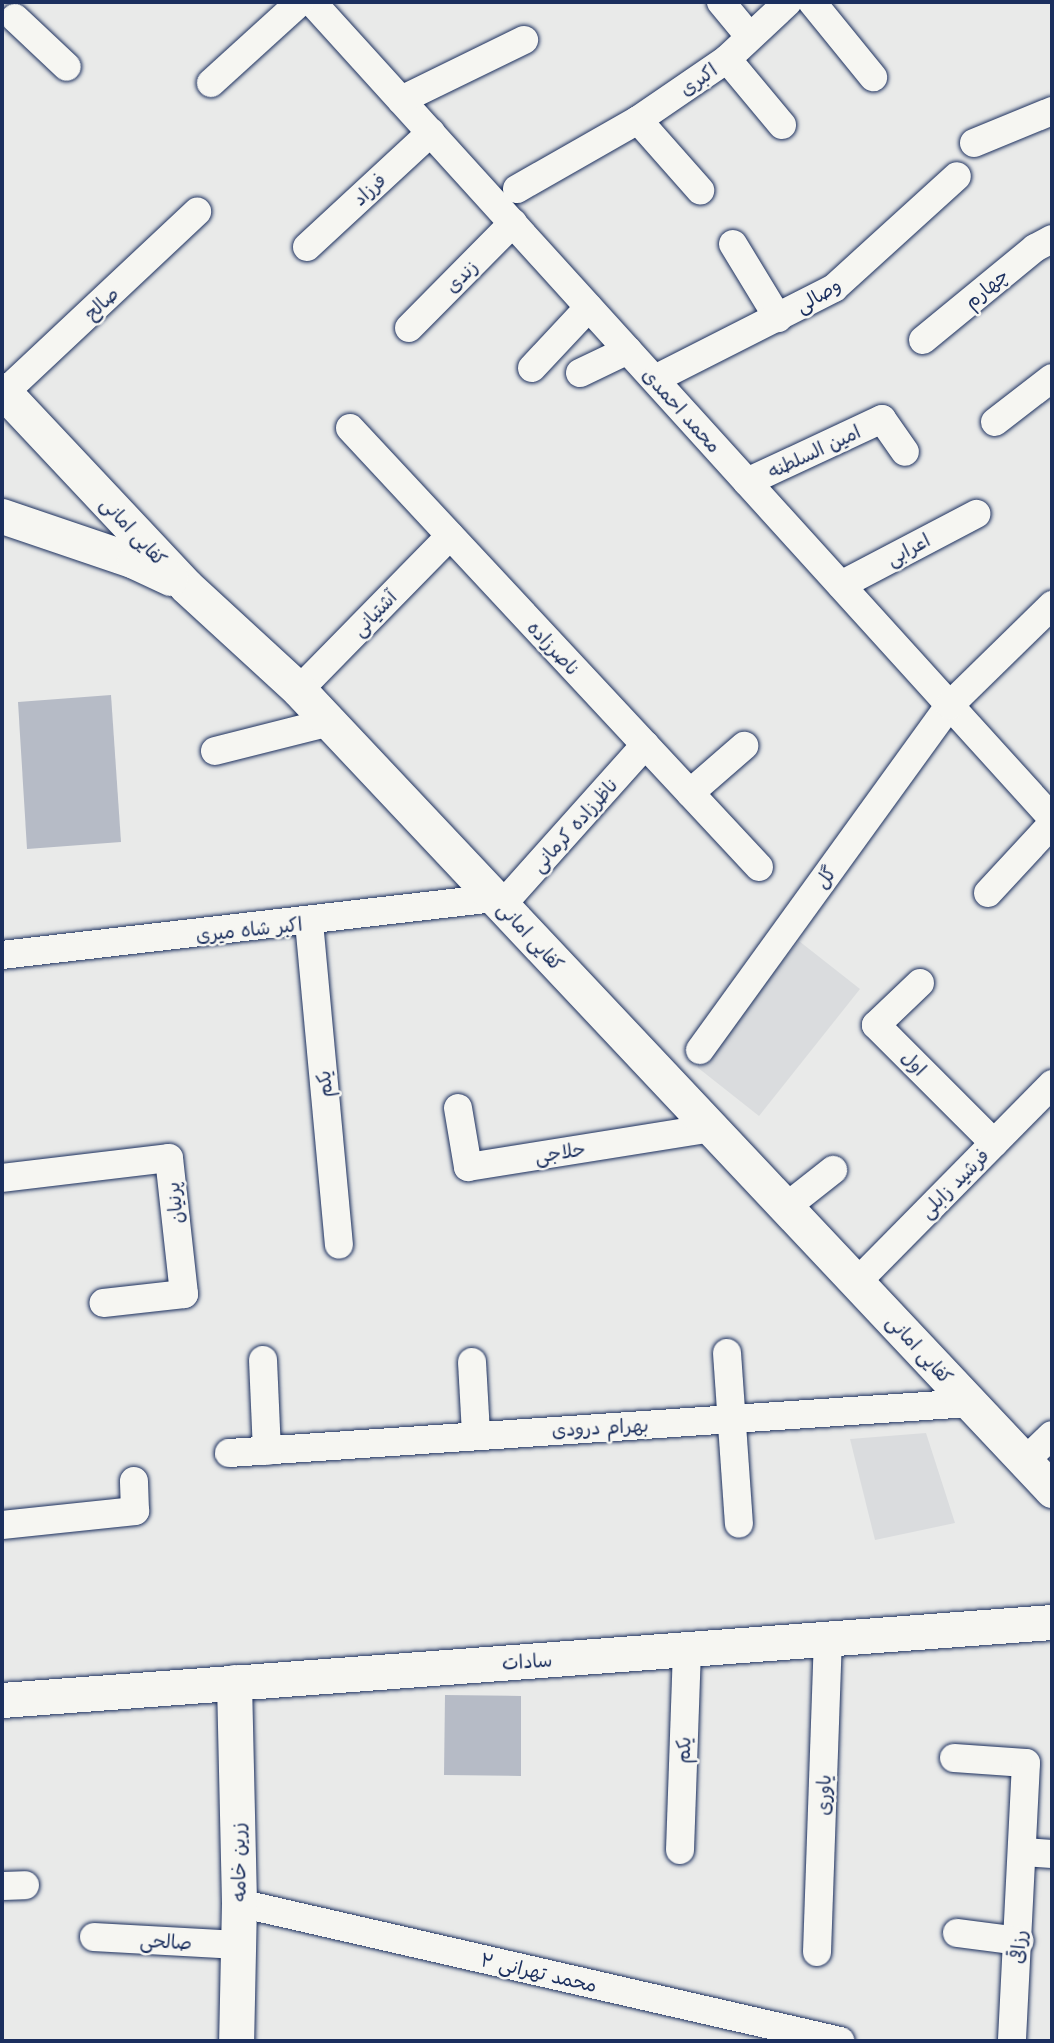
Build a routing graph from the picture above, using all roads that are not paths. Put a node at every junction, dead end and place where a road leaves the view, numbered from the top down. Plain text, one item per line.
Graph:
1 (300, 2) edge
2 (312, 2) edge
3 (720, 2) edge
4 (788, 2) edge
5 (812, 2) edge
6 (6, 17) edge
7 (749, 36) junction
8 (524, 40) dead end
9 (727, 59) junction
10 (67, 68) dead end
11 (873, 77) dead end
12 (211, 83) dead end
13 (401, 100) junction
14 (1052, 111) edge
15 (638, 120) junction
16 (782, 125) dead end
17 (430, 132) junction
18 (974, 143) dead end
19 (957, 176) dead end
20 (517, 189) dead end
21 (700, 190) dead end
22 (197, 212) dead end
23 (513, 223) junction
24 (1052, 239) edge
25 (733, 244) dead end
26 (307, 247) dead end
27 (589, 307) junction
28 (778, 318) junction
29 (409, 328) dead end
30 (923, 340) dead end
31 (628, 350) junction
32 (532, 368) dead end
33 (580, 373) dead end
34 (1052, 378) edge
35 (655, 379) junction
36 (3, 392) edge
37 (995, 422) dead end
38 (349, 429) dead end
39 (905, 452) dead end
40 (747, 482) junction
41 (976, 514) dead end
42 (2, 516) edge
43 (450, 536) junction
44 (841, 585) junction
45 (186, 586) junction
46 (1052, 605) edge
47 (299, 690) junction
48 (950, 705) junction
49 (330, 722) junction
50 (645, 745) junction
51 (744, 746) dead end
52 (215, 751) dead end
53 (690, 793) junction
54 (1052, 818) edge
55 (1052, 824) edge
56 (760, 867) dead end
57 (988, 893) dead end
58 (498, 901) junction
59 (309, 922) junction
60 (2, 956) edge
61 (920, 983) dead end
62 (700, 1050) dead end
63 (1052, 1084) edge
64 (458, 1108) dead end
65 (711, 1128) junction
66 (994, 1143) junction
67 (833, 1170) dead end
68 (2, 1178) edge
69 (786, 1207) junction
70 (339, 1245) dead end
71 (857, 1282) junction
72 (104, 1303) dead end
73 (727, 1353) dead end
74 (263, 1360) dead end
75 (472, 1362) dead end
76 (971, 1403) junction
77 (732, 1419) junction
78 (476, 1434) junction
79 (1052, 1435) edge
80 (267, 1451) junction
81 (229, 1453) dead end
82 (1025, 1461) junction
83 (134, 1481) dead end
84 (1052, 1490) edge
85 (739, 1524) dead end
86 (2, 1525) edge
87 (1052, 1622) edge
88 (828, 1639) junction
89 (687, 1650) junction
90 (234, 1682) junction
91 (2, 1700) edge
92 (954, 1758) dead end
93 (680, 1850) dead end
94 (1024, 1852) junction
95 (1052, 1854) edge
96 (239, 1903) junction
97 (957, 1933) dead end
98 (94, 1937) dead end
99 (1019, 1941) junction
100 (238, 1945) junction
101 (817, 1952) dead end
102 (236, 2041) edge
103 (840, 2041) edge
104 (1012, 2041) edge

1 - 12 street
2 - 13 street, محمد احمدی
3 - 7 street
4 - 7 street, اکبری
5 - 11 street
6 - 10 street
7 - 9 street, اکبری
8 - 13 street
9 - 15 street, اکبری
9 - 16 street
13 - 17 street, محمد احمدی
14 - 18 street
15 - 20 street, اکبری
15 - 21 street
17 - 23 street, محمد احمدی
17 - 26 street, فرزاد
19 - 28 street, وصالی
22 - 36 street, صالح
23 - 27 street, محمد احمدی
23 - 29 street, زندی
24 - 30 street, چهارم
25 - 28 street
27 - 31 street, محمد احمدی
27 - 32 street
28 - 35 street, وصالی
31 - 33 street
31 - 35 street, محمد احمدی
34 - 37 street
35 - 40 street, محمد احمدی
36 - 45 street, کفایی امانی
38 - 43 street, ناصرزاده
39 - 40 street, امین السلطنه
40 - 44 street, محمد احمدی
41 - 44 street, اعرابی
42 - 45 street
43 - 47 street, آشتیانی
43 - 50 street, ناصرزاده
44 - 48 street, محمد احمدی
45 - 47 street, کفایی امانی
46 - 48 street, گل
47 - 49 street, کفایی امانی
48 - 54 street, محمد احمدی
48 - 62 street, گل
49 - 52 street
49 - 58 street, کفایی امانی
50 - 53 street, ناصرزاده
50 - 58 street, ناظرزاده کرمانی
51 - 53 street
53 - 56 street, ناصرزاده
55 - 57 street
58 - 59 street, اکبر شاه میری
58 - 65 street, کفایی امانی
59 - 60 street, اکبر شاه میری
59 - 70 street, یکم
61 - 66 street, اول
63 - 66 street, فرشید زابلی
64 - 65 street, حلاجی
65 - 69 street, کفایی امانی
66 - 71 street, فرشید زابلی
67 - 69 street
68 - 72 street, پرنیان
69 - 71 street, کفایی امانی
71 - 76 street, کفایی امانی
73 - 77 street
74 - 80 street
75 - 78 street
76 - 77 street, بهرام درودی
76 - 82 street, کفایی امانی
77 - 78 street, بهرام درودی
77 - 85 street
78 - 80 street, بهرام درودی
79 - 82 street
80 - 81 street, بهرام درودی
82 - 84 street, کفایی امانی
83 - 86 street
87 - 88 street, سادات
88 - 89 street, سادات
88 - 101 street, یاوری
89 - 90 street, سادات
89 - 93 street, یکم
90 - 91 street, سادات
90 - 96 street, زرین خامه
92 - 94 street, رزاقی
94 - 95 street
94 - 99 street, رزاقی
96 - 100 street, زرین خامه
96 - 103 street, محمد تهرانی ۲
97 - 99 street
98 - 100 street, صالحی
99 - 104 street, رزاقی
100 - 102 street, زرین خامه

